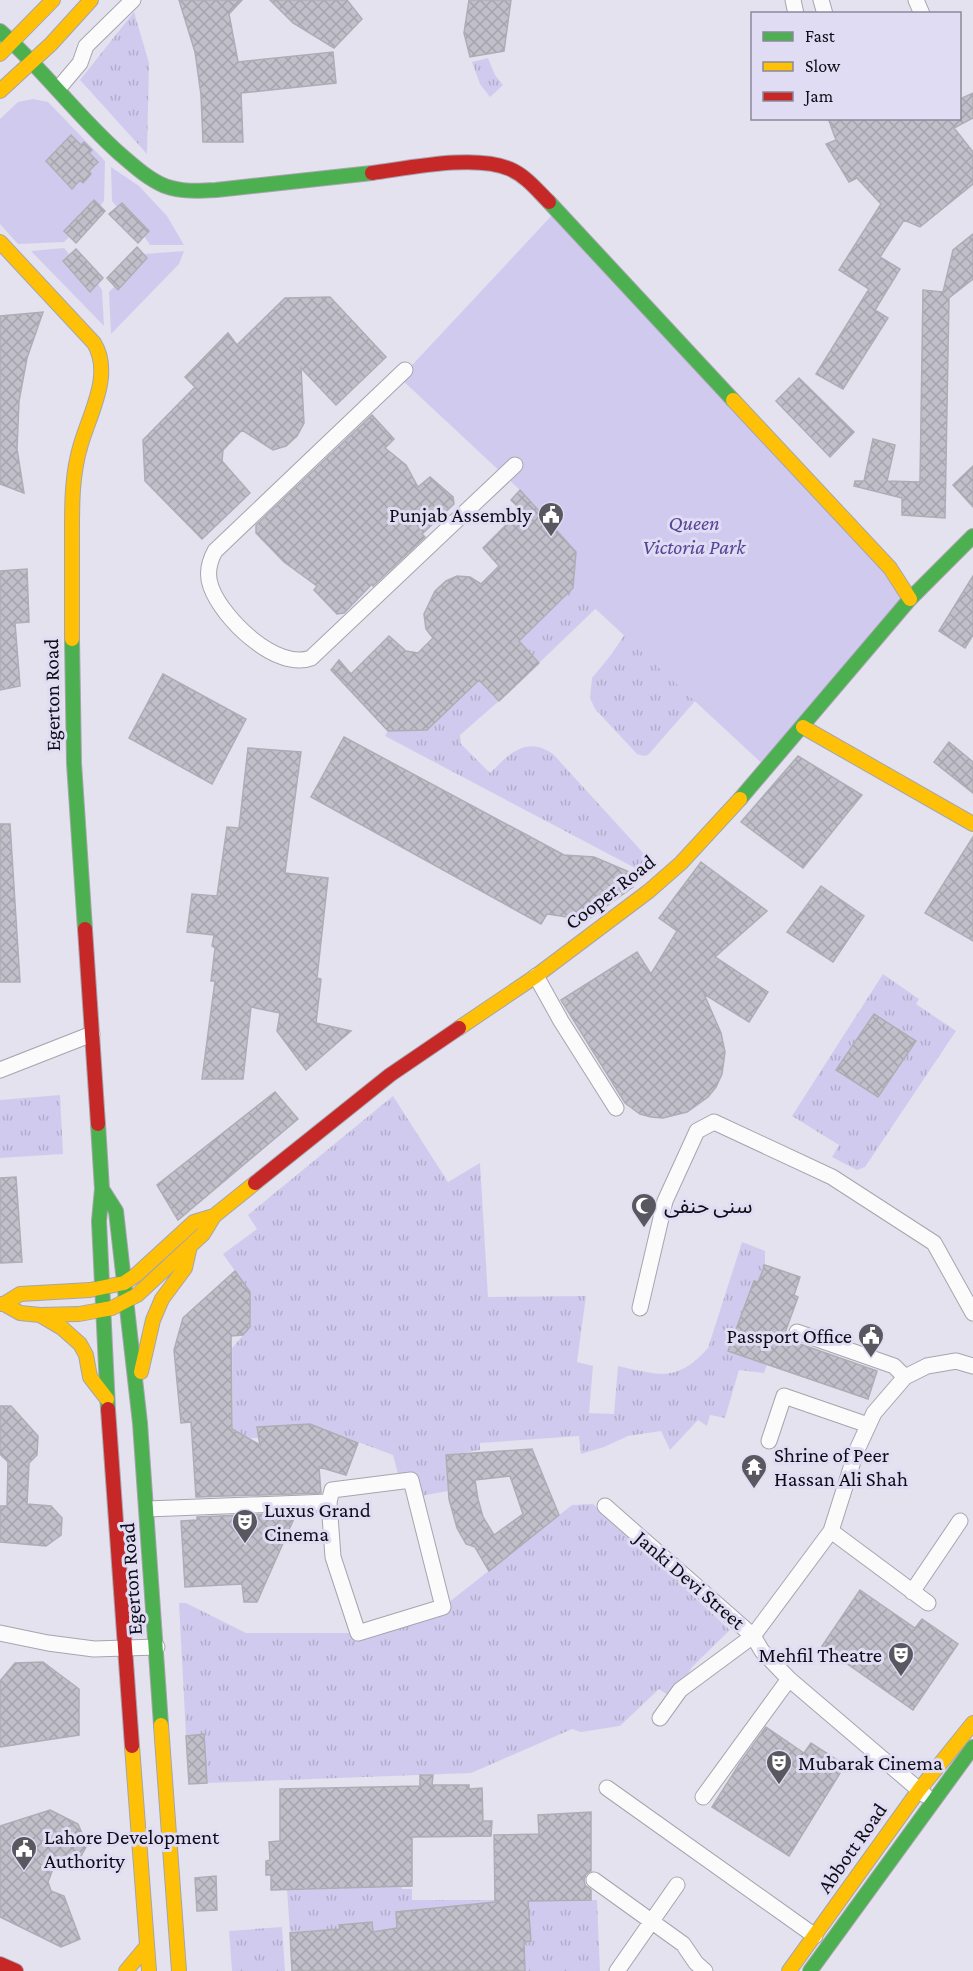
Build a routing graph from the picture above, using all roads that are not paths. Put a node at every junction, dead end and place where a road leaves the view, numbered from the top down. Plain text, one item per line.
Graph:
1 (53, 0) edge
2 (92, 0) edge
3 (133, 0) edge
4 (0, 32) edge
5 (13, 42) junction
6 (0, 54) edge
7 (33, 61) junction
8 (57, 88) junction
9 (0, 91) edge
10 (0, 242) edge
11 (405, 369) dead end
12 (515, 465) dead end
13 (973, 536) edge
14 (895, 574) junction
15 (927, 581) junction
16 (910, 599) junction
17 (803, 727) junction
18 (973, 824) edge
19 (536, 976) junction
20 (92, 1034) junction
21 (0, 1070) edge
22 (616, 1108) dead end
23 (102, 1189) junction
24 (214, 1216) junction
25 (190, 1246) junction
26 (124, 1283) junction
27 (102, 1288) junction
28 (127, 1301) junction
29 (2, 1304) edge
30 (640, 1308) dead end
31 (102, 1311) junction
32 (973, 1313) edge
33 (40, 1315) junction
34 (797, 1332) dead end
35 (973, 1366) edge
36 (905, 1377) junction
37 (137, 1392) junction
38 (107, 1399) junction
39 (868, 1425) junction
40 (769, 1441) dead end
41 (329, 1503) junction
42 (605, 1506) dead end
43 (147, 1509) junction
44 (960, 1521) dead end
45 (831, 1531) junction
46 (912, 1592) junction
47 (928, 1603) dead end
48 (0, 1633) edge
49 (753, 1636) junction
50 (157, 1647) junction
51 (126, 1649) junction
52 (789, 1679) junction
53 (660, 1719) dead end
54 (973, 1723) edge
55 (973, 1747) edge
56 (952, 1752) junction
57 (969, 1762) edge
58 (607, 1788) dead end
59 (919, 1790) junction
60 (703, 1797) dead end
61 (932, 1801) junction
62 (594, 1880) dead end
63 (677, 1885) dead end
64 (651, 1922) junction
65 (815, 1936) junction
66 (146, 1947) junction
67 (0, 1964) edge
68 (697, 1968) edge
69 (16, 1971) edge
70 (126, 1971) edge
71 (149, 1971) edge
72 (178, 1971) edge
73 (617, 1971) edge
74 (789, 1971) edge
75 (810, 1971) edge

1 - 5 main road
2 - 7 main road
3 - 8 street
4 - 5 main road
5 - 6 main road
5 - 7 main road
7 - 8 main road
7 - 9 main road
8 - 14 main road
10 - 20 main road, Egerton Road
11 - 12 street
13 - 15 main road, Cooper Road
14 - 15 main road
14 - 16 main road
15 - 16 main road, Cooper Road
16 - 17 main road, Cooper Road
17 - 18 main road
17 - 19 main road, Cooper Road
19 - 22 street
19 - 24 main road, Cooper Road
20 - 21 street
20 - 23 main road, Egerton Road
23 - 26 main road, Egerton Road
23 - 27 main road, Egerton Road
24 - 25 main road, Cooper Road
24 - 26 main road, Cooper Road
25 - 28 main road, Cooper Road
25 - 37 main road
26 - 27 main road
26 - 28 main road, Egerton Road
27 - 29 main road
27 - 31 main road, Egerton Road
28 - 31 main road, Cooper Road
28 - 37 main road, Egerton Road
29 - 33 main road
30 - 32 street
31 - 33 main road, Cooper Road
31 - 38 main road, Egerton Road
33 - 38 main road
34 - 36 street
35 - 36 street
36 - 39 street
37 - 43 main road, Egerton Road
38 - 51 main road, Egerton Road
39 - 40 street
39 - 45 street
41 - 41 street
41 - 43 street
42 - 49 street, Janki Devi Street
43 - 50 main road, Egerton Road
44 - 46 street
45 - 46 street
45 - 49 street
46 - 47 street
48 - 51 street
49 - 52 street, Janki Devi Street
49 - 53 street
50 - 51 street
50 - 72 main road, Egerton Road
51 - 66 main road, Egerton Road
52 - 59 street, Janki Devi Street
52 - 60 street
54 - 56 main road, Abbott Road
55 - 57 main road, Abbott Road
56 - 57 main road
56 - 59 main road, Abbott Road
57 - 61 main road, Abbott Road
58 - 65 street
59 - 61 street, Janki Devi Street
59 - 65 main road, Abbott Road
61 - 75 main road, Abbott Road
62 - 64 street
63 - 64 street
64 - 68 street
64 - 73 street
65 - 74 main road, Abbott Road
66 - 70 main road
66 - 71 main road, Egerton Road
67 - 69 main road

